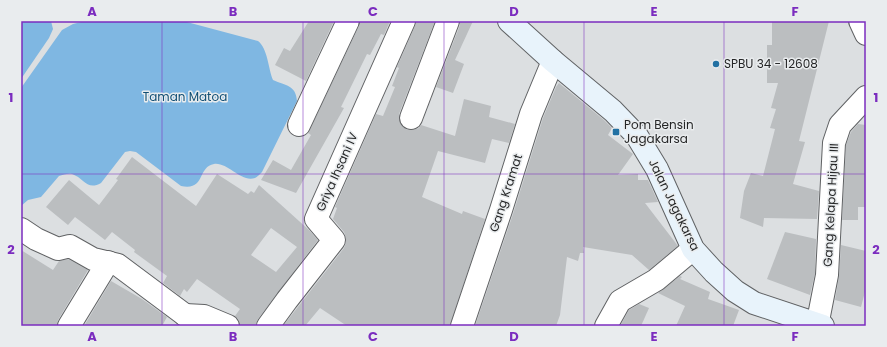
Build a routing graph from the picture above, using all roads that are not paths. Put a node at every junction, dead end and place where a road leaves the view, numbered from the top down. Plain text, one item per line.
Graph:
1 (348, 21) edge
2 (404, 21) edge
3 (448, 21) edge
4 (509, 21) edge
5 (860, 21) edge
6 (866, 34) edge
7 (553, 61) junction
8 (866, 97) edge
9 (858, 115) edge
10 (411, 118) dead end
11 (300, 124) dead end
12 (21, 229) edge
13 (693, 250) junction
14 (108, 262) junction
15 (181, 321) edge
16 (819, 325) edge
17 (69, 326) edge
18 (228, 326) edge
19 (268, 326) edge
20 (462, 326) edge
21 (606, 326) edge

1 - 11 street
2 - 19 street, Griya Ihsani IV
3 - 10 street
4 - 7 main road, Jalan Jagakarsa
5 - 6 street
7 - 13 main road, Jalan Jagakarsa
7 - 20 street, Gang Kramat
8 - 9 street, Gang Kelapa Hijau III
9 - 16 street, Gang Kelapa Hijau III
12 - 14 street
13 - 16 main road, Jalan Jagakarsa
13 - 21 street
14 - 15 street
14 - 17 street
15 - 18 street

